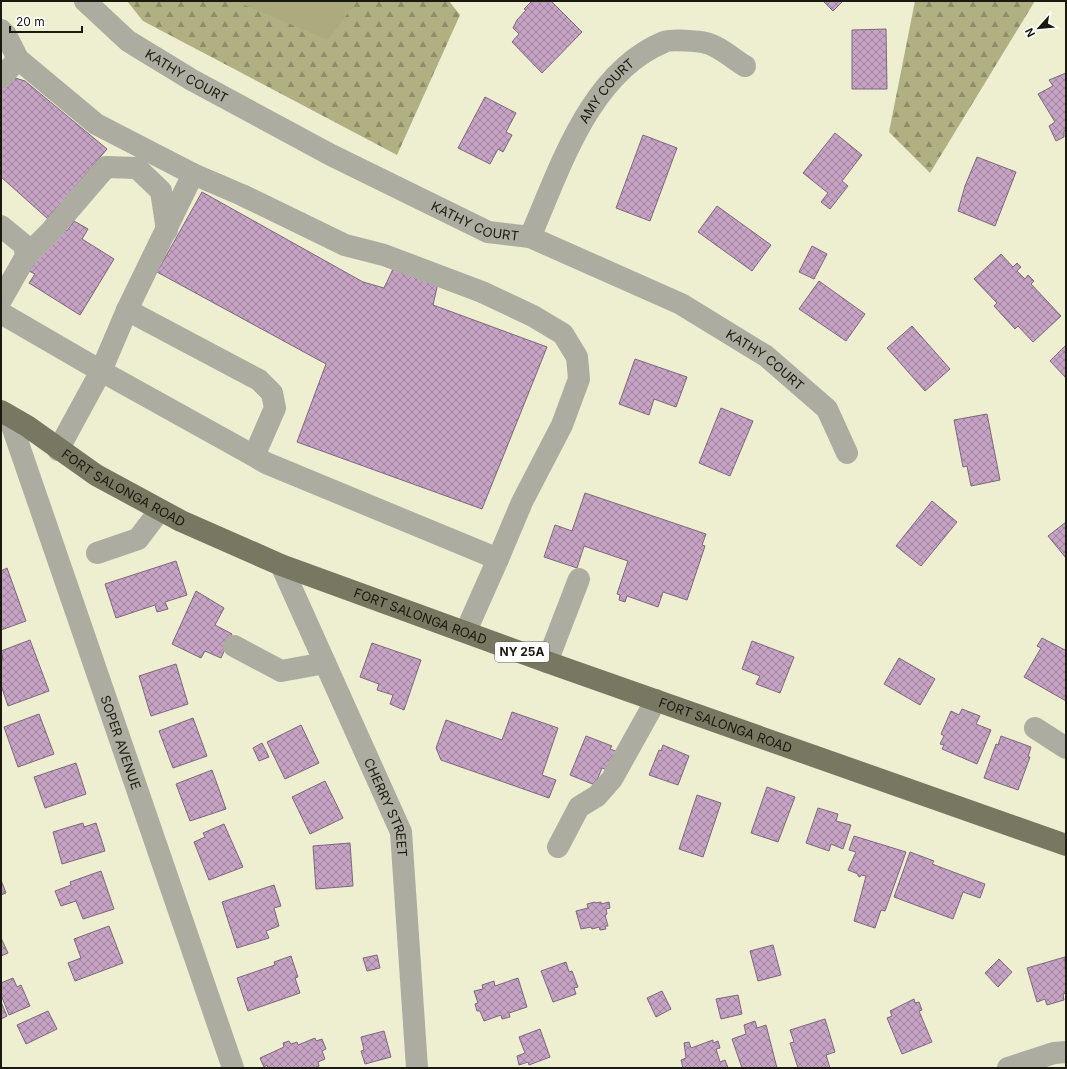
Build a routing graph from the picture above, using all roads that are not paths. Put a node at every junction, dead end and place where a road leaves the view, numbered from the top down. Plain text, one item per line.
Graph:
1 (85, 1) edge
2 (1, 30) edge
3 (18, 59) junction
4 (745, 66) dead end
5 (1, 78) edge
6 (194, 174) junction
7 (1, 226) edge
8 (167, 230) junction
9 (530, 237) junction
10 (26, 256) junction
11 (1, 300) edge
12 (127, 310) junction
13 (1, 312) edge
14 (101, 371) junction
15 (5, 414) edge
16 (58, 450) junction
17 (847, 453) dead end
18 (254, 456) junction
19 (160, 510) junction
20 (97, 552) dead end
21 (498, 559) junction
22 (281, 565) junction
23 (579, 579) dead end
24 (466, 631) junction
25 (234, 646) dead end
26 (547, 662) junction
27 (325, 663) junction
28 (656, 700) junction
29 (1035, 728) dead end
30 (1066, 748) edge
31 (1066, 845) edge
32 (558, 847) dead end
33 (1066, 1052) edge
34 (233, 1068) edge
35 (417, 1068) edge
36 (1008, 1068) edge

1 - 9 street, KATHY COURT
2 - 3 street
3 - 5 street
3 - 6 street
4 - 9 street, AMY COURT
6 - 8 street
6 - 21 street
7 - 10 street
8 - 10 street
8 - 12 street
9 - 17 street, KATHY COURT
10 - 11 street
12 - 14 street
12 - 18 street
13 - 14 street
14 - 16 street
14 - 18 street
15 - 16 main road, FORT SALONGA ROAD / NY 25A
15 - 34 street, SOPER AVENUE
16 - 19 main road, FORT SALONGA ROAD / NY 25A
18 - 21 street
19 - 20 street
19 - 22 main road, FORT SALONGA ROAD / NY 25A
21 - 24 street
22 - 24 main road, FORT SALONGA ROAD / NY 25A
22 - 27 street, CHERRY STREET
23 - 26 street
24 - 26 main road, FORT SALONGA ROAD / NY 25A
25 - 27 street
26 - 28 main road, FORT SALONGA ROAD / NY 25A
27 - 35 street, CHERRY STREET
28 - 31 main road, FORT SALONGA ROAD / NY 25A
28 - 32 street
29 - 30 street
33 - 36 street

